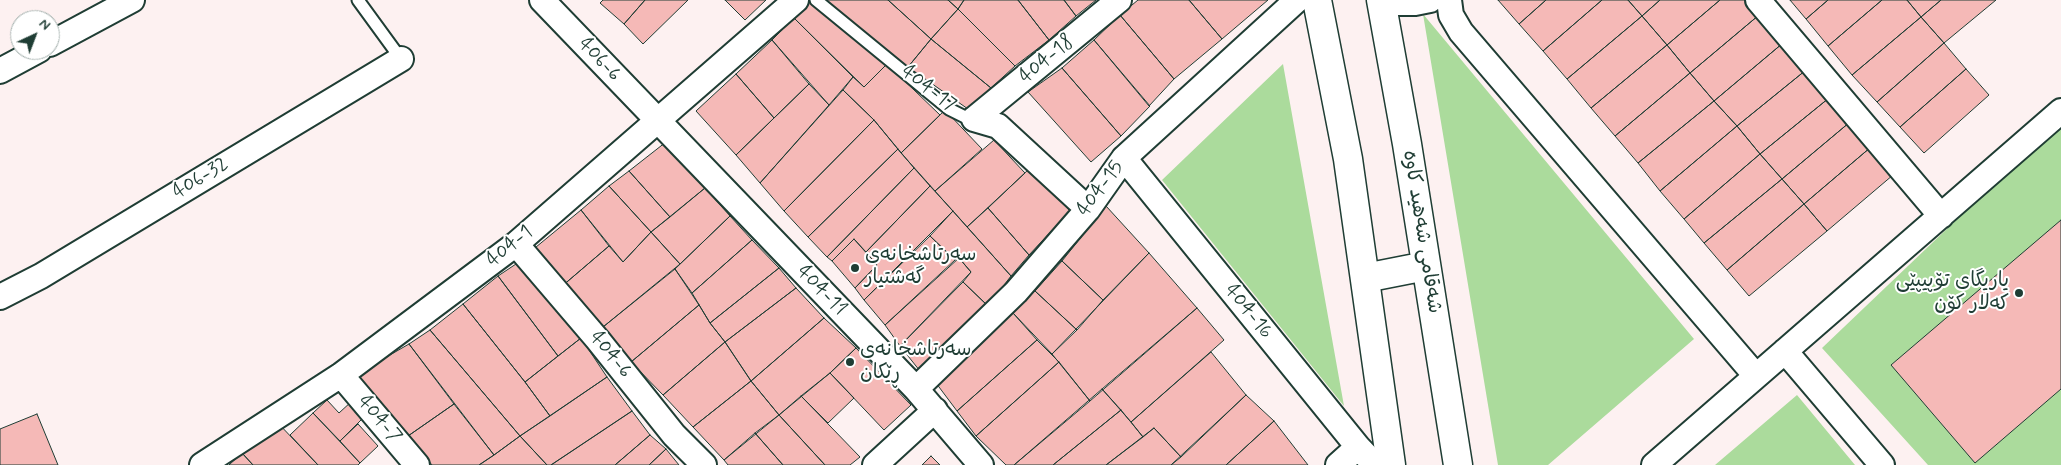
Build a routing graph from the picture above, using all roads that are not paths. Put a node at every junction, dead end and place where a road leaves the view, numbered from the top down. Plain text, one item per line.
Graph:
1 (132, 0) edge
2 (358, 0) edge
3 (542, 0) edge
4 (796, 0) edge
5 (816, 0) edge
6 (1119, 0) edge
7 (1297, 0) edge
8 (1317, 0) edge
9 (1430, 0) edge
10 (1449, 0) edge
11 (1758, 0) edge
12 (1382, 2) edge
13 (60, 39) edge
14 (401, 59) joint
15 (20, 60) edge
16 (0, 71) edge
17 (2061, 112) edge
18 (656, 120) junction
19 (974, 120) junction
20 (1124, 158) junction
21 (1088, 209) junction
22 (1941, 216) junction
23 (516, 244) junction
24 (1426, 266) junction
25 (1365, 278) junction
26 (0, 298) edge
27 (1785, 351) junction
28 (341, 375) junction
29 (1756, 376) junction
30 (916, 389) junction
31 (935, 410) junction
32 (1358, 447) junction
33 (202, 465) edge
34 (417, 465) edge
35 (704, 465) edge
36 (875, 465) edge
37 (981, 465) edge
38 (1338, 465) edge
39 (1374, 465) edge
40 (1392, 465) edge
41 (1458, 465) edge
42 (1654, 465) edge
43 (1882, 465) edge

1 - 13 street
2 - 14 lane
3 - 18 street, 406-6
4 - 18 street, 404-1
5 - 19 lane, 404-17
6 - 19 street, 404-18
7 - 20 street, 404-15
8 - 25 main road
9 - 12 street
10 - 29 street
11 - 22 street
12 - 24 main road, شەقامی شەهید کاوە
14 - 26 street, 406-32
15 - 16 street
17 - 22 street
18 - 23 street, 404-1
18 - 30 street, 404-11
19 - 21 street, 404-17
20 - 21 street, 404-15
20 - 32 street, 404-16
21 - 30 street, 404-15
22 - 27 street
23 - 28 street, 404-1
23 - 35 street, 404-6
24 - 25 main road
24 - 41 main road, شەقامی شەهید کاوە
25 - 40 main road
27 - 29 street
27 - 43 street
28 - 33 street, 404-1
28 - 34 street, 404-7
29 - 42 street
30 - 31 street, 404-11
31 - 36 street
31 - 37 street, 404-11
32 - 38 street
32 - 39 street, 404-16

